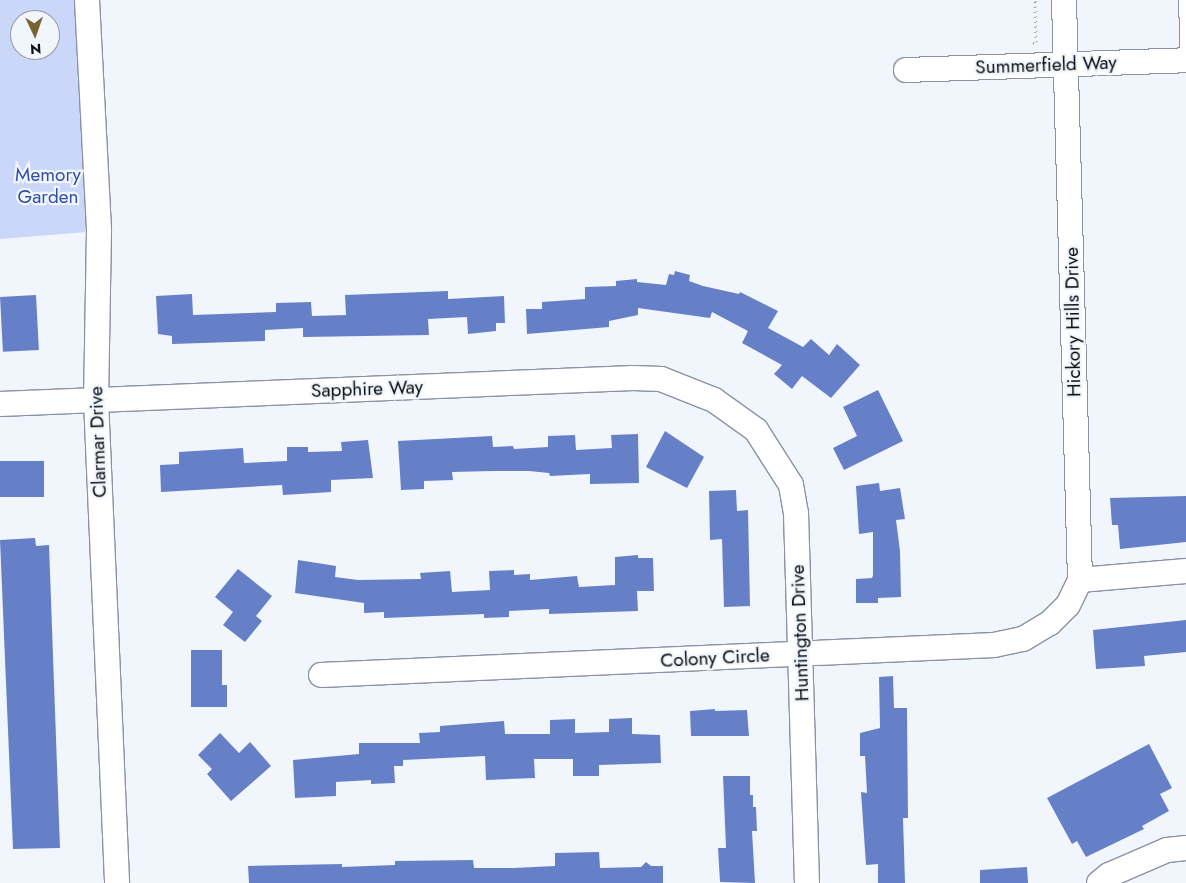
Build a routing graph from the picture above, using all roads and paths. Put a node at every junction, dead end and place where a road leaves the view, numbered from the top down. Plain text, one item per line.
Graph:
1 (87, 0) edge
2 (1034, 0) edge
3 (1064, 0) edge
4 (1184, 0) edge
5 (1186, 60) edge
6 (1066, 64) junction
7 (1028, 65) junction
8 (1186, 67) edge
9 (906, 70) dead end
10 (96, 400) junction
11 (0, 404) edge
12 (728, 408) joint
13 (1186, 571) edge
14 (1080, 580) junction
15 (802, 654) junction
16 (321, 675) dead end
17 (1186, 848) edge
18 (117, 883) edge
19 (807, 883) edge
20 (1099, 883) edge

1 - 10 street, Clarmar Drive
2 - 7 path
3 - 6 street, Hickory Hills Drive
4 - 5 lane
5 - 6 street, Summerfield Way
5 - 8 lane
6 - 7 street, Summerfield Way
6 - 14 street, Hickory Hills Drive
7 - 9 street, Summerfield Way
10 - 11 street, Sapphire Way
10 - 12 street, Sapphire Way
10 - 18 street, Clarmar Drive
12 - 15 street, Huntington Drive
13 - 14 street
14 - 15 street, Colony Circle
15 - 16 street, Colony Circle
15 - 19 street, Huntington Drive
17 - 20 street

